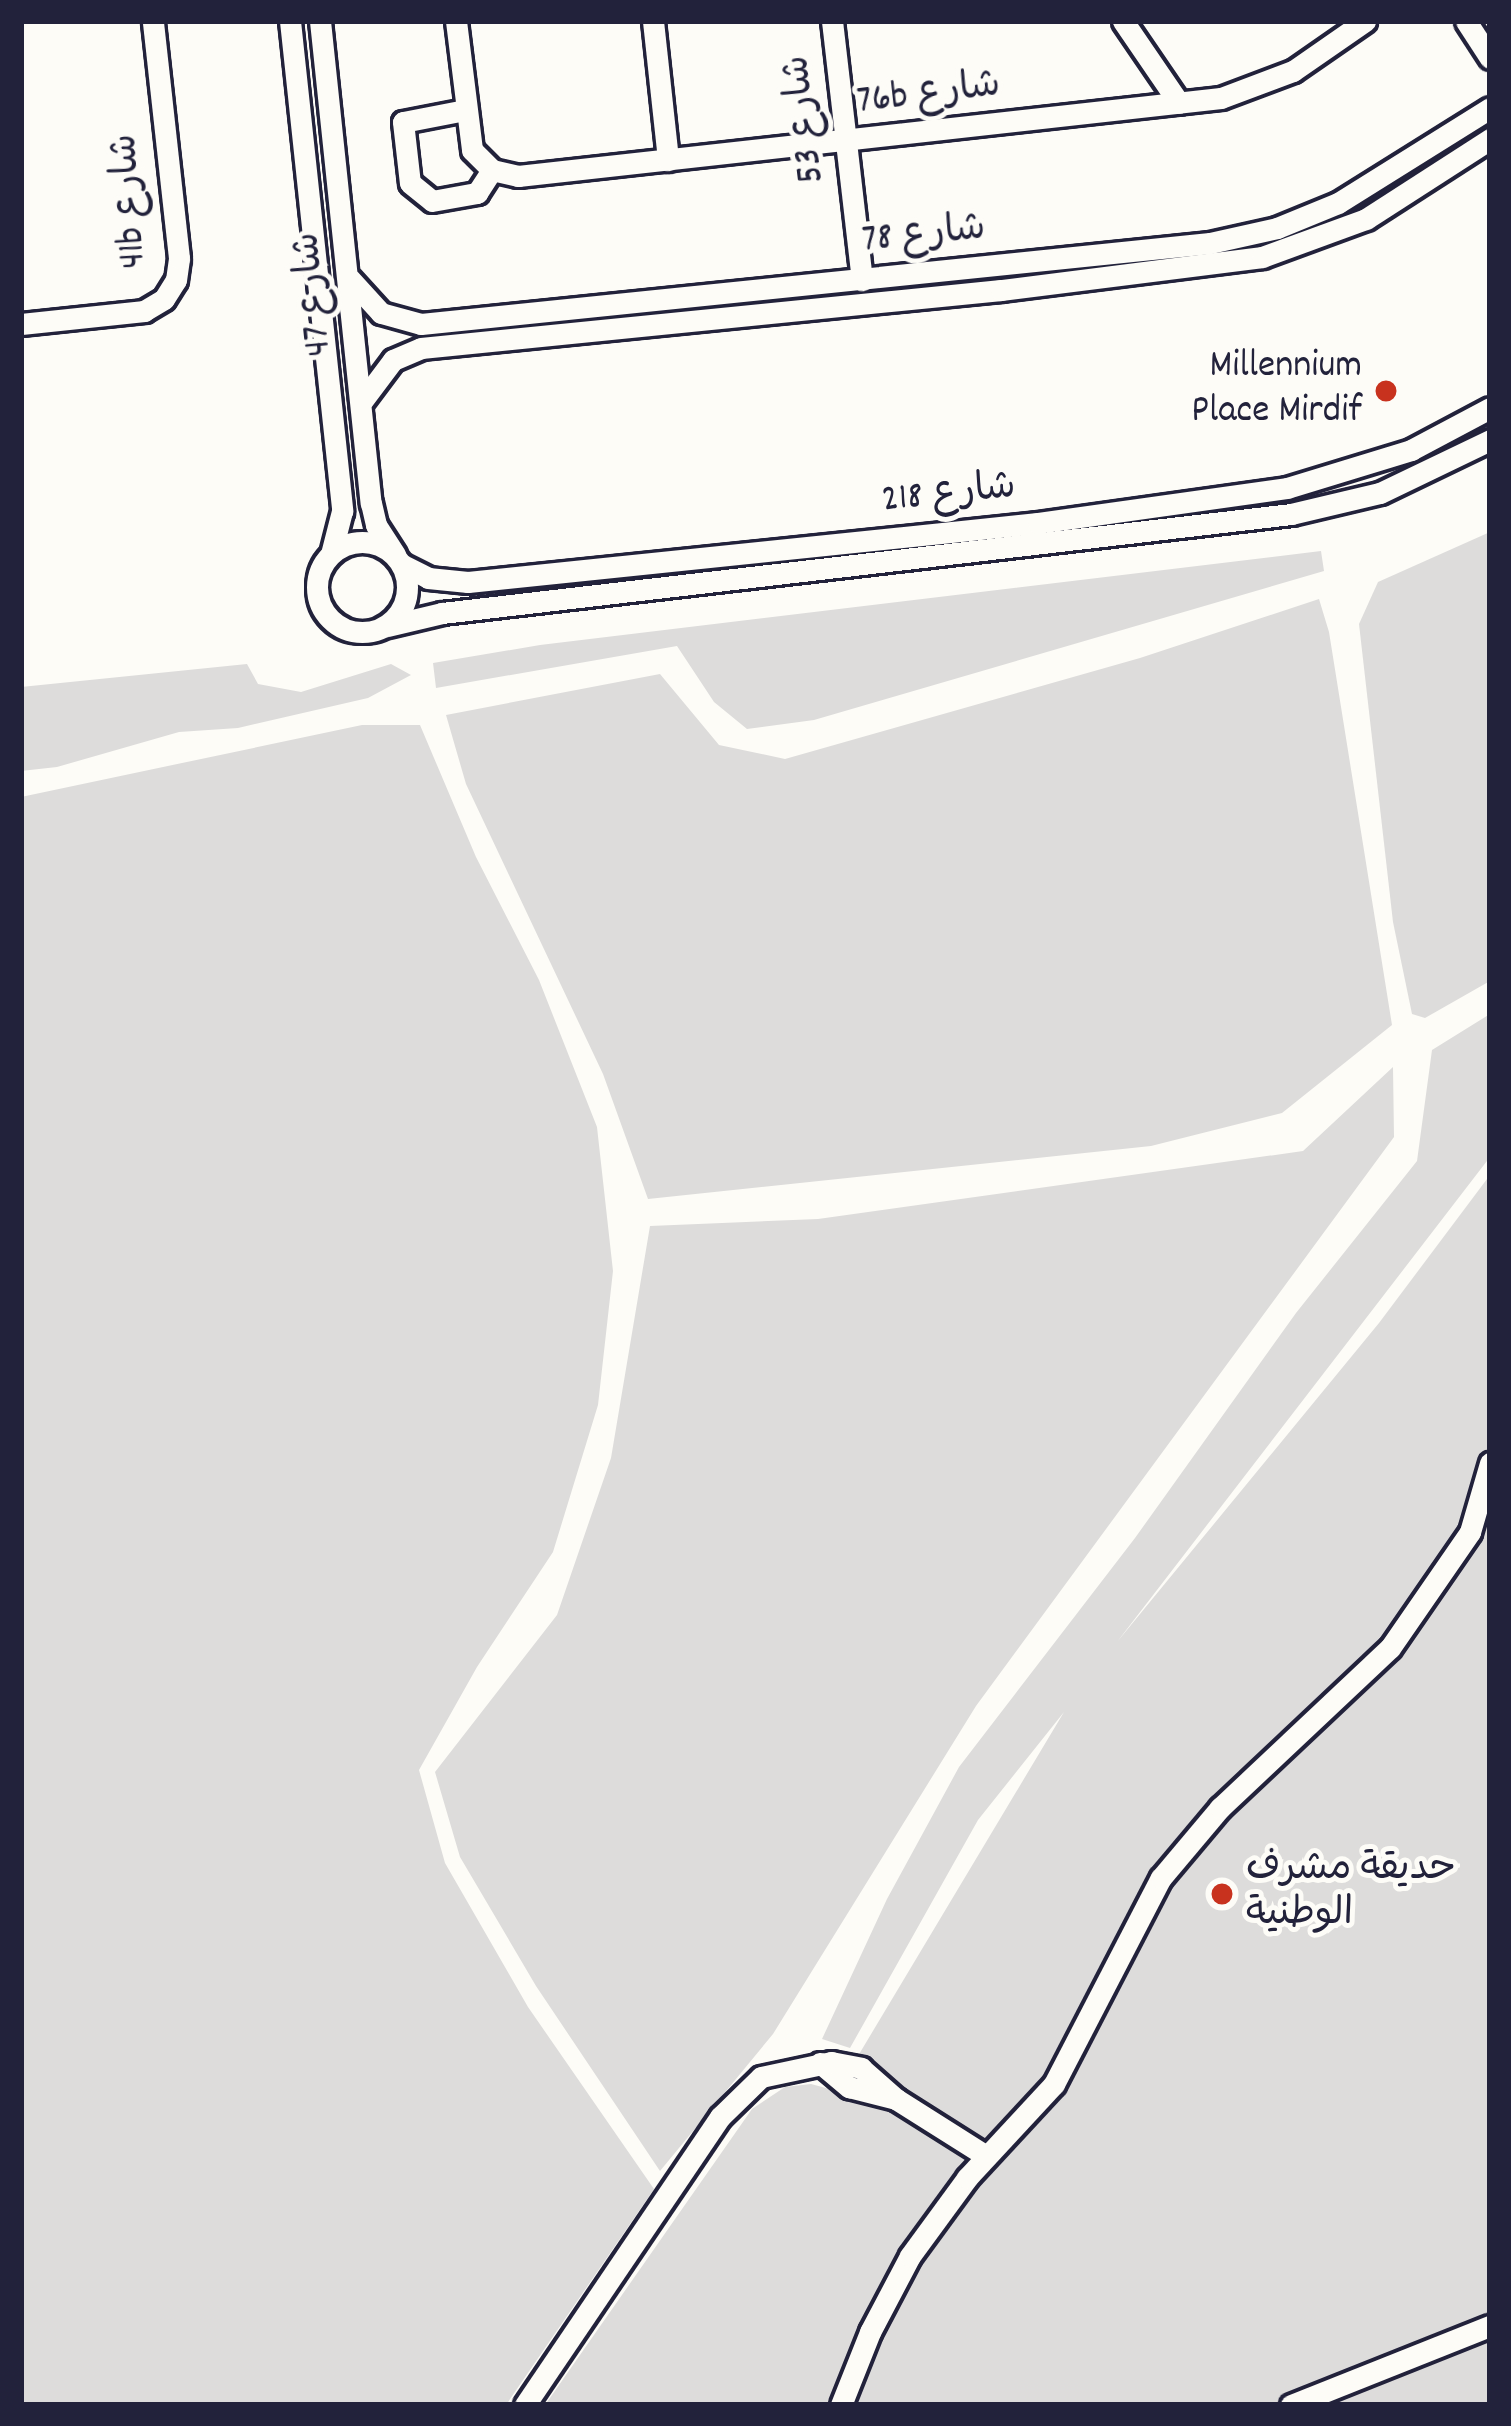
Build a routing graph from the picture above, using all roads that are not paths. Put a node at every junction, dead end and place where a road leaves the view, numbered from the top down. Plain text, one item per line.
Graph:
1 (153, 21) edge
2 (290, 21) edge
3 (320, 21) edge
4 (456, 21) edge
5 (653, 21) edge
6 (832, 21) edge
7 (1123, 21) edge
8 (1466, 21) edge
9 (1361, 24) edge
10 (1490, 58) edge
11 (1179, 104) junction
12 (1490, 108) edge
13 (465, 110) junction
14 (1490, 139) edge
15 (847, 142) junction
16 (668, 160) junction
17 (492, 170) junction
18 (1146, 250) junction
19 (958, 269) junction
20 (350, 279) junction
21 (862, 280) junction
22 (1048, 284) junction
23 (900, 301) junction
24 (21, 324) edge
25 (363, 400) junction
26 (1490, 408) edge
27 (1490, 440) edge
28 (331, 554) junction
29 (399, 560) junction
30 (387, 626) junction
31 (1490, 1465) edge
32 (986, 2156) junction
33 (1490, 2326) edge
34 (524, 2405) edge
35 (841, 2405) edge
36 (1291, 2405) edge

1 - 24 street, 41b شارع
2 - 28 street, شارع 47
3 - 20 street, شارع 47
4 - 13 street
5 - 16 street
6 - 15 street, شارع 53
7 - 11 street
8 - 10 street
9 - 11 street, 76b شارع
11 - 15 street, 76b شارع
12 - 18 street, شارع 78
13 - 17 street
13 - 17 street
14 - 22 street, شارع 78
15 - 16 street, 76b شارع
15 - 21 street, شارع 53
16 - 17 street, 76b شارع
18 - 19 street, شارع 78
18 - 22 street
19 - 21 street, شارع 78
19 - 23 street
20 - 21 street, شارع 78
20 - 25 street, شارع 47
22 - 23 street, شارع 78
23 - 25 street, شارع 78
25 - 29 street, شارع 47
26 - 29 street, شارع 218
27 - 30 street
28 - 29 street
28 - 30 street
29 - 30 street
31 - 32 street
32 - 34 street
32 - 35 street
33 - 36 street

